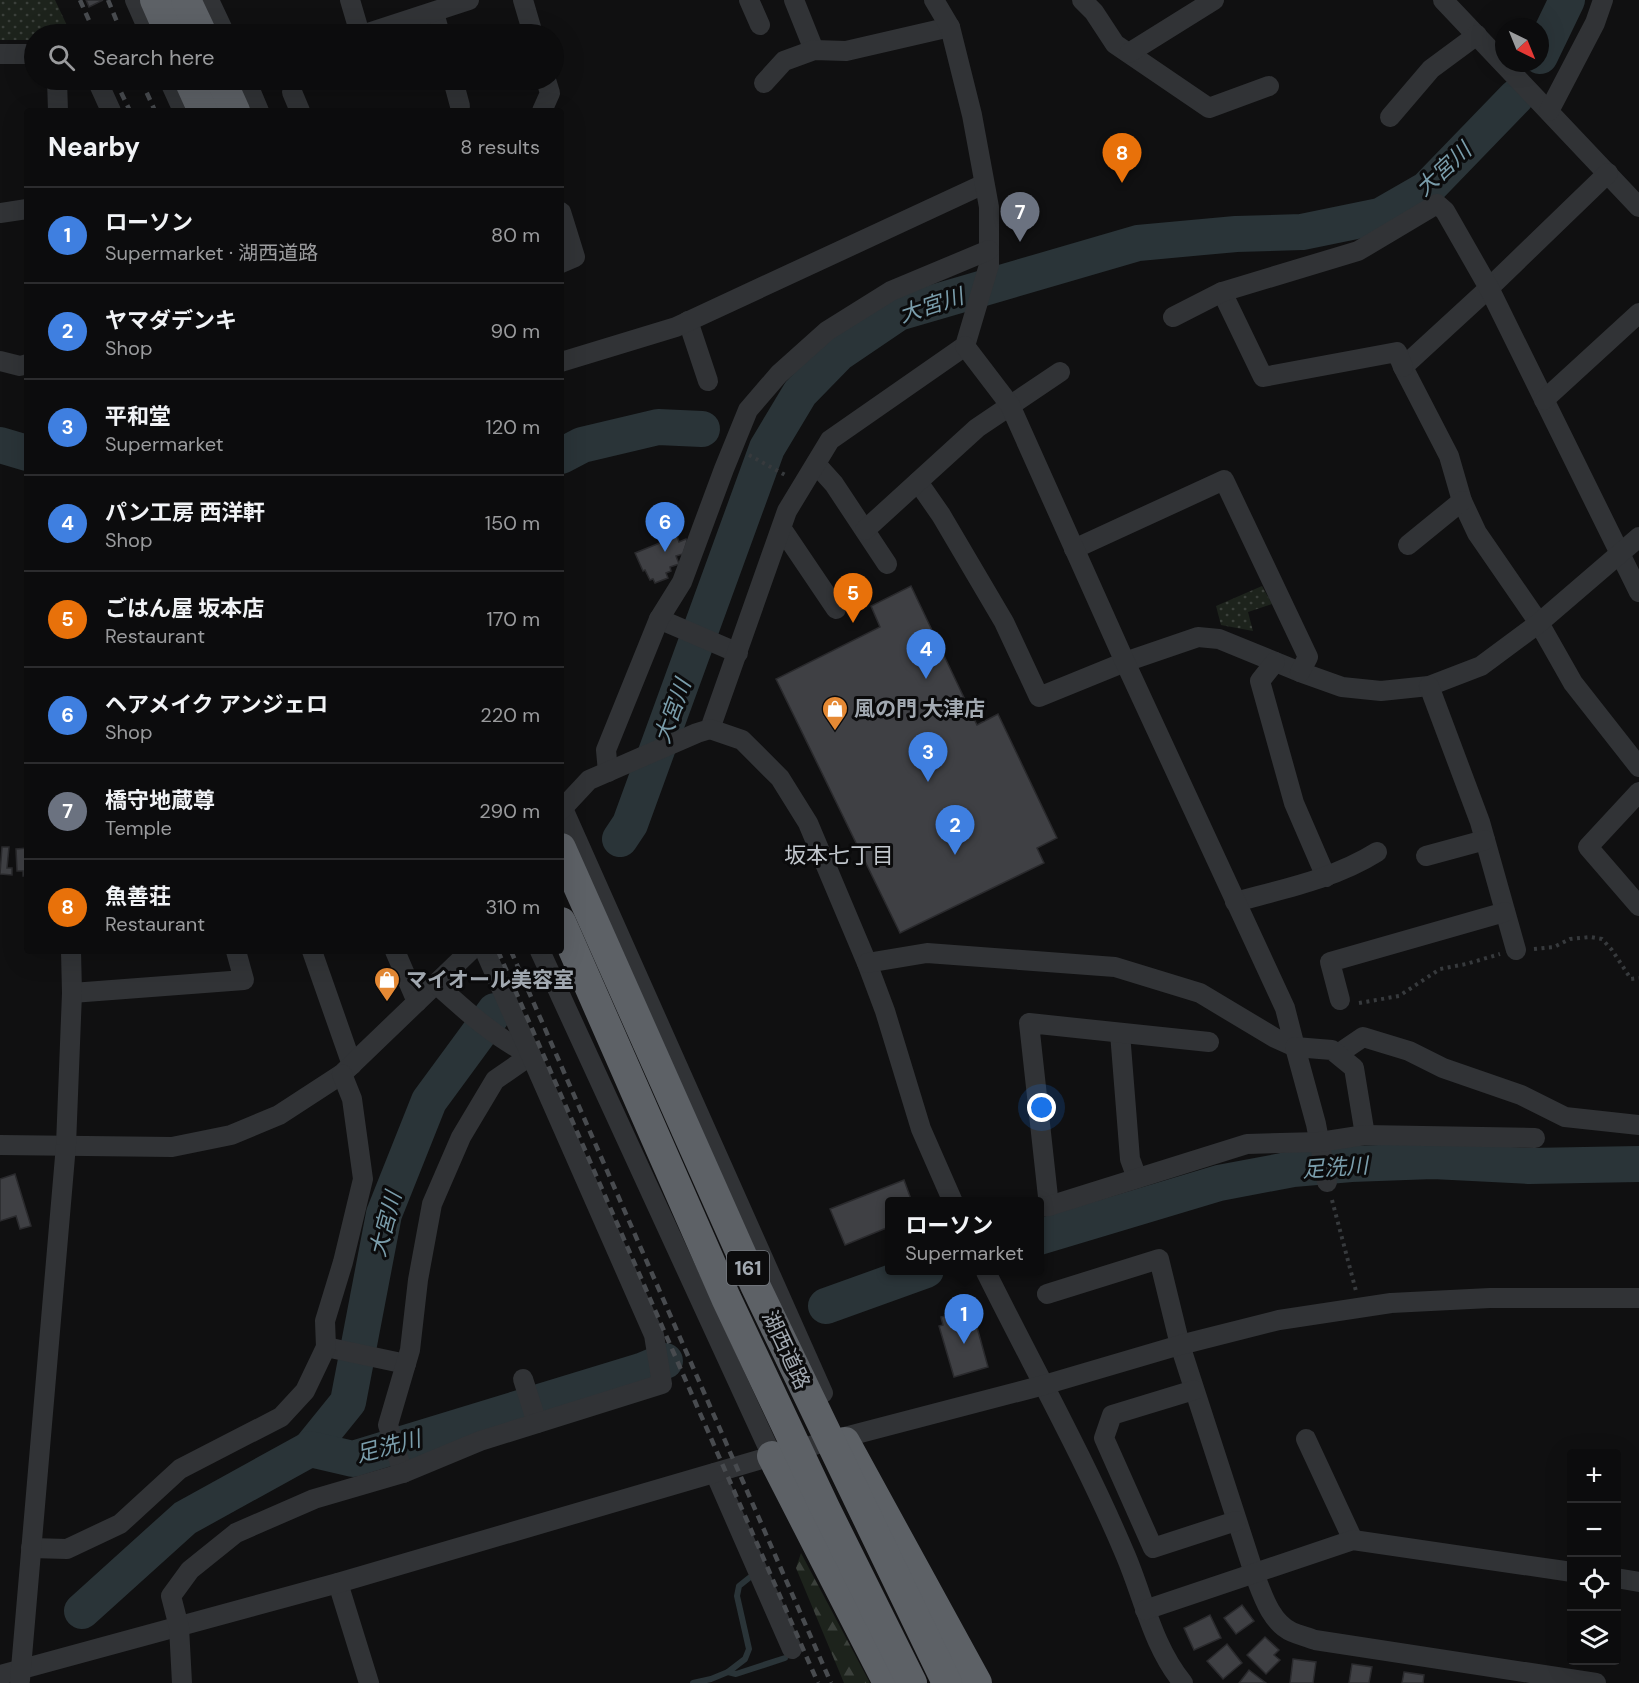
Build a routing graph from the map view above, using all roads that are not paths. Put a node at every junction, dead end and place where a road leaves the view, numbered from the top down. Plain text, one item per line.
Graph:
1 (135, 0) edge
2 (155, 0) edge
3 (186, 0) edge
4 (209, 0) edge
5 (350, 0) edge
6 (469, 0) edge
7 (523, 0) edge
8 (749, 0) edge
9 (794, 0) edge
10 (934, 0) edge
11 (1082, 0) edge
12 (1215, 0) edge
13 (1443, 0) edge
14 (1603, 0) edge
15 (434, 13) junction
16 (146, 24) edge
17 (166, 24) edge
18 (197, 24) edge
19 (220, 24) edge
20 (359, 24) edge
21 (397, 24) edge
22 (437, 24) edge
23 (530, 24) edge
24 (760, 25) dead end
25 (950, 27) junction
26 (1477, 35) junction
27 (814, 50) junction
28 (1129, 53) junction
29 (0, 54) edge
30 (24, 54) edge
31 (764, 83) dead end
32 (1269, 86) dead end
33 (57, 90) edge
34 (102, 90) edge
35 (174, 90) edge
36 (194, 90) edge
37 (226, 90) edge
38 (250, 90) edge
39 (456, 90) edge
40 (549, 90) edge
41 (292, 92) dead end
42 (460, 106) dead end
43 (58, 108) edge
44 (110, 108) edge
45 (182, 108) edge
46 (202, 108) edge
47 (234, 108) edge
48 (258, 108) edge
49 (299, 108) edge
50 (543, 108) edge
51 (1550, 111) junction
52 (1390, 117) dead end
53 (1608, 173) junction
54 (984, 184) junction
55 (1639, 207) edge
56 (24, 209) edge
57 (0, 213) edge
58 (564, 222) edge
59 (989, 258) junction
60 (564, 262) edge
61 (1489, 288) junction
62 (1222, 292) junction
63 (1639, 314) edge
64 (1173, 317) dead end
65 (688, 321) junction
66 (965, 346) junction
67 (564, 361) edge
68 (0, 362) edge
69 (24, 365) edge
70 (1403, 367) junction
71 (1060, 372) dead end
72 (708, 381) dead end
73 (1544, 400) junction
74 (1010, 405) junction
75 (816, 464) junction
76 (918, 482) junction
77 (1462, 501) junction
78 (782, 529) junction
79 (865, 530) junction
80 (1639, 537) edge
81 (1408, 545) dead end
82 (1074, 549) junction
83 (1620, 554) junction
84 (887, 564) dead end
85 (1639, 592) edge
86 (836, 609) dead end
87 (660, 620) junction
88 (1539, 623) junction
89 (737, 652) junction
90 (1125, 662) junction
91 (1275, 662) junction
92 (1300, 672) junction
93 (1429, 686) junction
94 (704, 731) junction
95 (1639, 767) edge
96 (609, 771) junction
97 (1639, 792) edge
98 (564, 804) edge
99 (564, 814) edge
100 (1485, 840) junction
101 (1377, 852) dead end
102 (564, 855) edge
103 (1426, 856) dead end
104 (1326, 877) junction
105 (1235, 902) junction
106 (1639, 906) edge
107 (1505, 912) junction
108 (564, 929) edge
109 (1516, 950) road end
110 (71, 954) edge
111 (237, 954) edge
112 (313, 954) edge
113 (396, 954) edge
114 (467, 954) edge
115 (486, 954) edge
116 (541, 954) edge
117 (867, 963) junction
118 (436, 984) junction
119 (72, 993) junction
120 (1340, 1000) road end
121 (417, 1002) junction
122 (1119, 1033) junction
123 (1209, 1042) dead end
124 (1295, 1047) junction
125 (522, 1051) junction
126 (1338, 1054) junction
127 (347, 1069) junction
128 (1639, 1125) edge
129 (1365, 1136) junction
130 (1535, 1138) dead end
131 (0, 1145) edge
132 (66, 1145) junction
133 (1321, 1147) junction
134 (1137, 1178) junction
135 (1327, 1182) road end
136 (951, 1197) edge
137 (1043, 1197) edge
138 (1044, 1207) edge
139 (988, 1275) edge
140 (1047, 1294) dead end
141 (1639, 1298) edge
142 (1180, 1345) junction
143 (327, 1348) junction
144 (405, 1363) junction
145 (523, 1379) dead end
146 (1044, 1385) junction
147 (1194, 1390) junction
148 (537, 1423) junction
149 (842, 1437) junction
150 (1306, 1439) dead end
151 (772, 1456) junction
152 (403, 1472) junction
153 (716, 1473) junction
154 (1236, 1521) junction
155 (1353, 1540) junction
156 (32, 1548) junction
157 (1567, 1571) edge
158 (1254, 1573) junction
159 (1621, 1579) edge
160 (1639, 1582) edge
161 (338, 1583) junction
162 (1145, 1610) junction
163 (179, 1627) junction
164 (792, 1649) dead end
165 (0, 1675) edge
166 (20, 1676) edge
167 (182, 1683) edge
168 (369, 1683) edge
169 (888, 1683) edge
170 (912, 1683) edge
171 (947, 1683) edge
172 (977, 1683) edge
173 (1183, 1683) edge
174 (1596, 1683) edge

1 - 16 street
2 - 17 highway
3 - 18 highway
4 - 19 street
5 - 20 street
6 - 15 street
7 - 23 street
8 - 24 street
9 - 27 street
10 - 25 street
11 - 28 street
12 - 28 street
13 - 26 street
14 - 51 street
15 - 21 street
15 - 22 street
25 - 27 street
25 - 54 street
26 - 51 street
26 - 52 street
27 - 31 street
28 - 32 street
29 - 30 street
33 - 43 street
34 - 44 street
35 - 45 street
36 - 46 highway
37 - 47 highway
38 - 48 street
39 - 42 street
40 - 50 street
41 - 49 street
51 - 53 street
53 - 55 street
53 - 61 street
54 - 59 street
54 - 65 street
56 - 57 street
58 - 60 street
59 - 66 street
59 - 87 street
61 - 62 street
61 - 70 street
61 - 73 street
62 - 64 street
62 - 70 street
63 - 73 street
65 - 67 street
65 - 72 street
66 - 74 street
66 - 75 street
68 - 69 street
70 - 77 street
71 - 74 street
73 - 83 street
74 - 76 street
74 - 82 street
75 - 78 street
75 - 79 street
76 - 79 street
76 - 90 street
77 - 81 street
77 - 88 street
78 - 86 street
78 - 89 street
79 - 84 street
80 - 83 street
82 - 90 street
82 - 92 street
83 - 85 street
83 - 88 street
87 - 89 street
87 - 96 street
88 - 93 street
88 - 95 street
89 - 94 street
90 - 91 street
90 - 105 street
91 - 92 street
91 - 104 street
92 - 93 street
93 - 100 street
94 - 96 street
94 - 117 street
96 - 98 street
97 - 106 street
99 - 149 street
100 - 103 street
100 - 107 street
101 - 104 street
102 - 171 highway, 湖西道路 / 161, bridge
104 - 105 street
105 - 124 street
107 - 109 street
107 - 120 street
108 - 170 highway, 湖西道路 / 161, bridge
110 - 119 street
111 - 119 street
112 - 127 street
113 - 121 street
114 - 118 street
115 - 125 street
116 - 151 street
117 - 124 street
117 - 136 street
118 - 121 street
118 - 125 street
119 - 132 street
121 - 127 street
122 - 123 street
122 - 134 street
122 - 137 street
124 - 126 street
124 - 133 street
125 - 144 street
125 - 148 street
126 - 128 street
126 - 129 street
127 - 132 street
127 - 143 street
129 - 130 street
129 - 133 street
131 - 132 street
132 - 156 street
133 - 134 street
133 - 135 street
134 - 138 street
139 - 146 street
140 - 142 street
141 - 142 street
142 - 146 street
142 - 147 street
143 - 144 street
143 - 156 street
144 - 152 street
145 - 148 street
146 - 149 street
146 - 162 street
147 - 154 street
147 - 154 street
148 - 152 street
149 - 151 street
149 - 172 highway
150 - 155 street
151 - 153 street
151 - 169 highway
152 - 163 street
153 - 161 street
153 - 164 street
154 - 158 street
155 - 157 street
155 - 158 street
156 - 166 street
158 - 162 street
158 - 174 street
159 - 160 street
161 - 163 street
161 - 168 street
162 - 173 street
163 - 166 street
163 - 167 street
165 - 166 street

